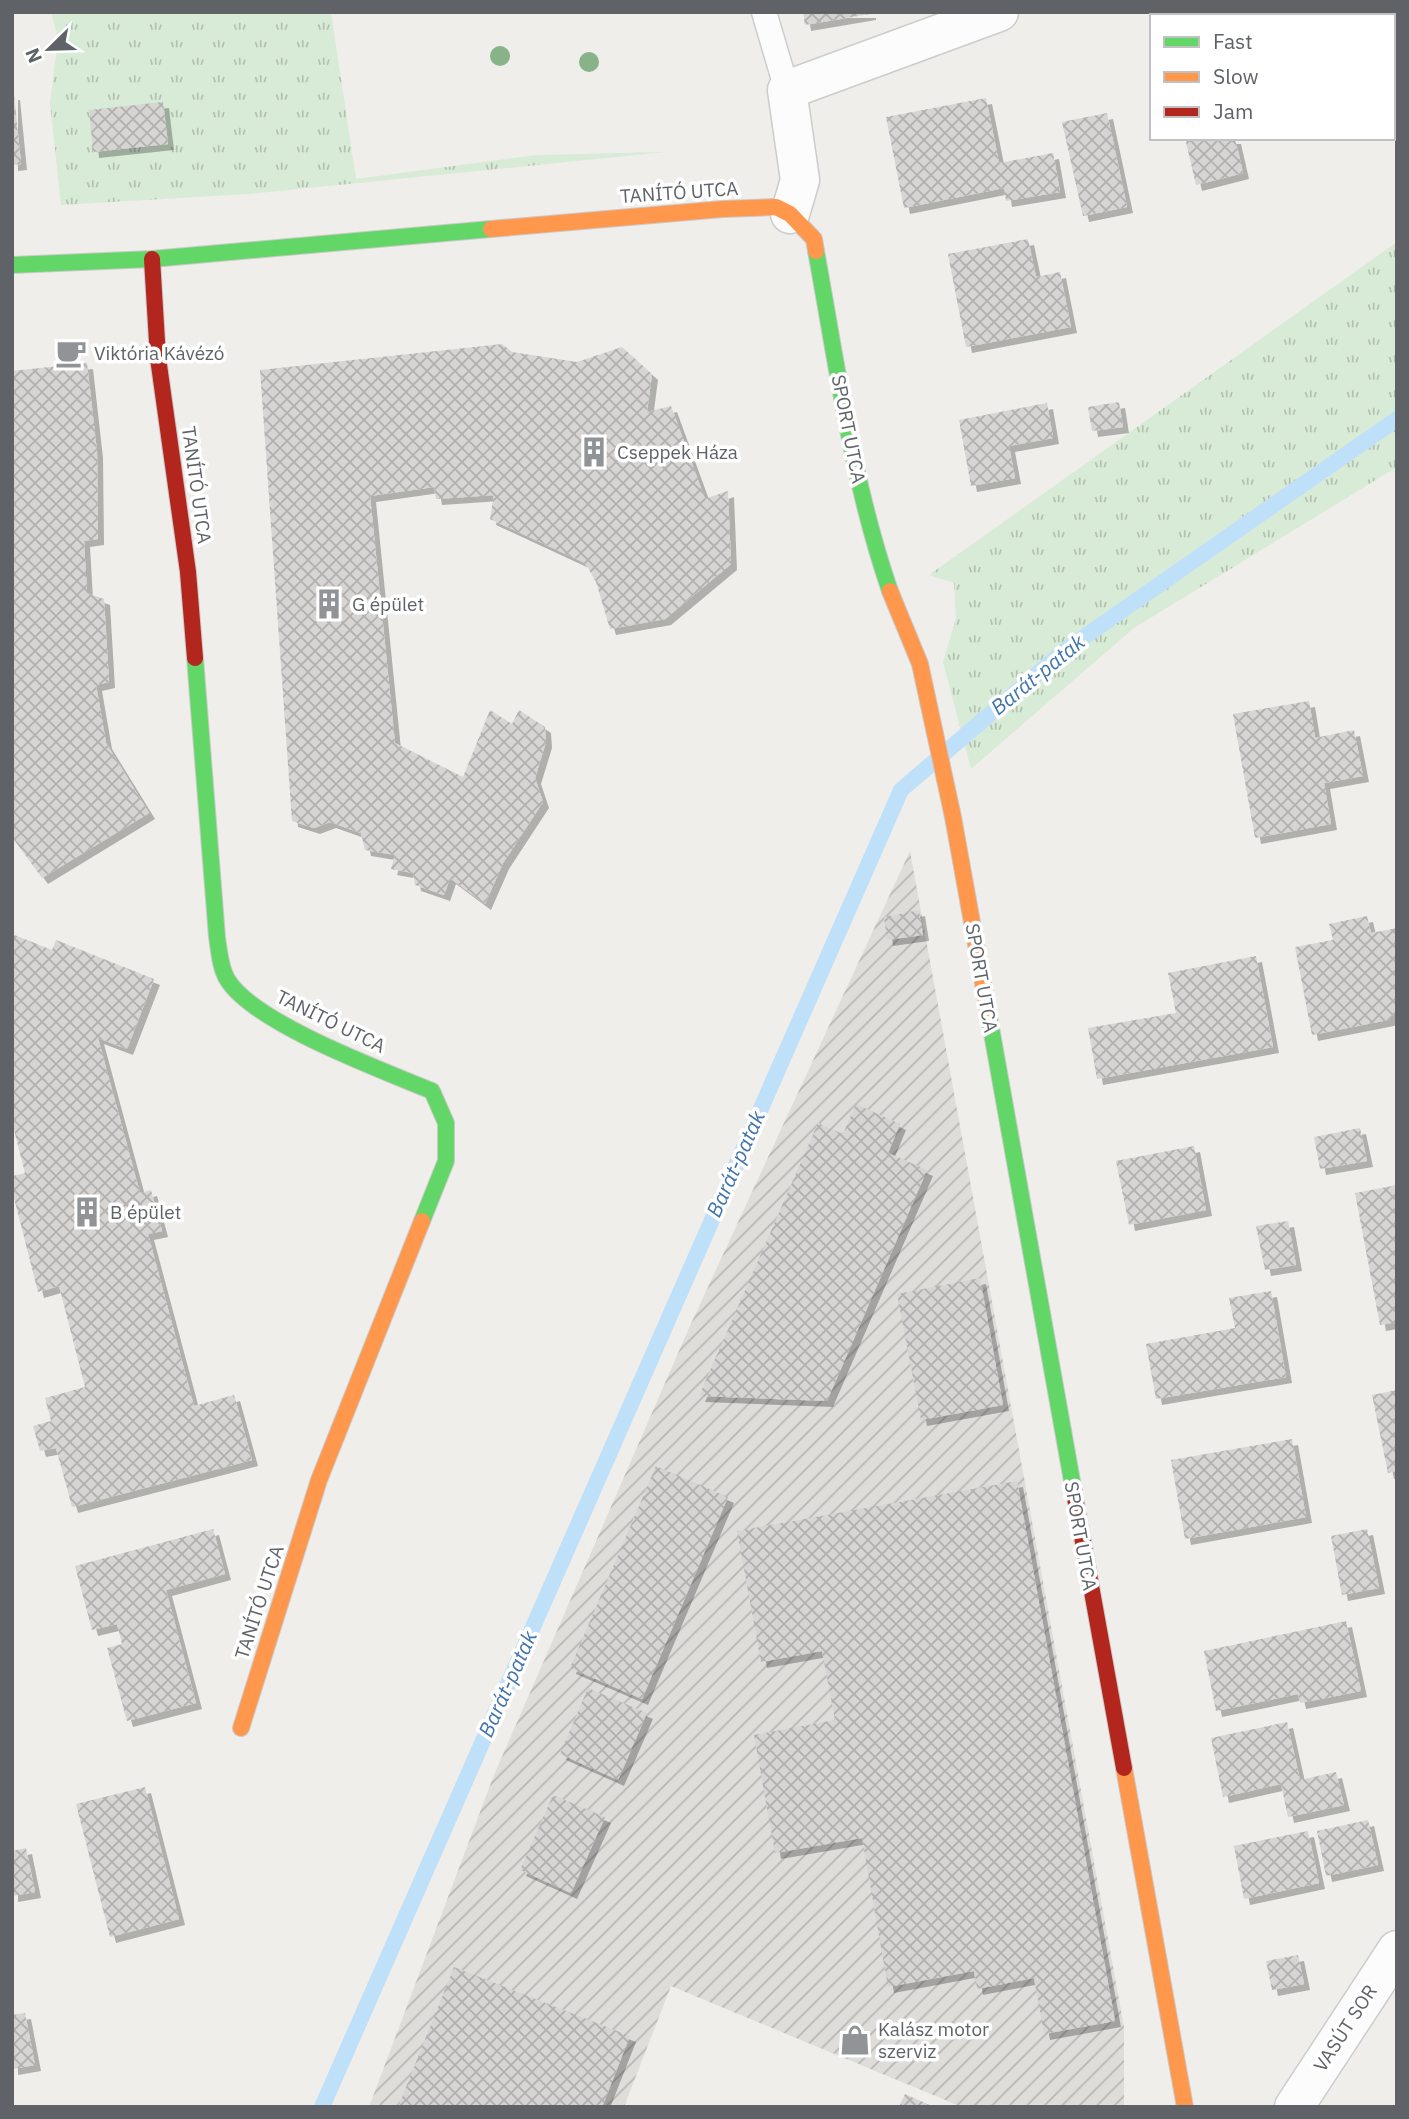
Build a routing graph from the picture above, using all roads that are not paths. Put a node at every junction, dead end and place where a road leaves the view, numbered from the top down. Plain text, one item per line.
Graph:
1 (764, 12) edge
2 (999, 12) edge
3 (787, 90) junction
4 (790, 214) junction
5 (152, 258) junction
6 (12, 265) edge
7 (241, 1728) dead end
8 (1397, 1950) edge
9 (1185, 2107) edge
10 (1294, 2107) edge

1 - 3 lane
2 - 3 street
3 - 4 street
4 - 5 street, TANÍTÓ UTCA
4 - 9 street, SPORT UTCA
5 - 6 street, TANÍTÓ UTCA
5 - 7 street, TANÍTÓ UTCA
8 - 10 street, VASÚT SOR

